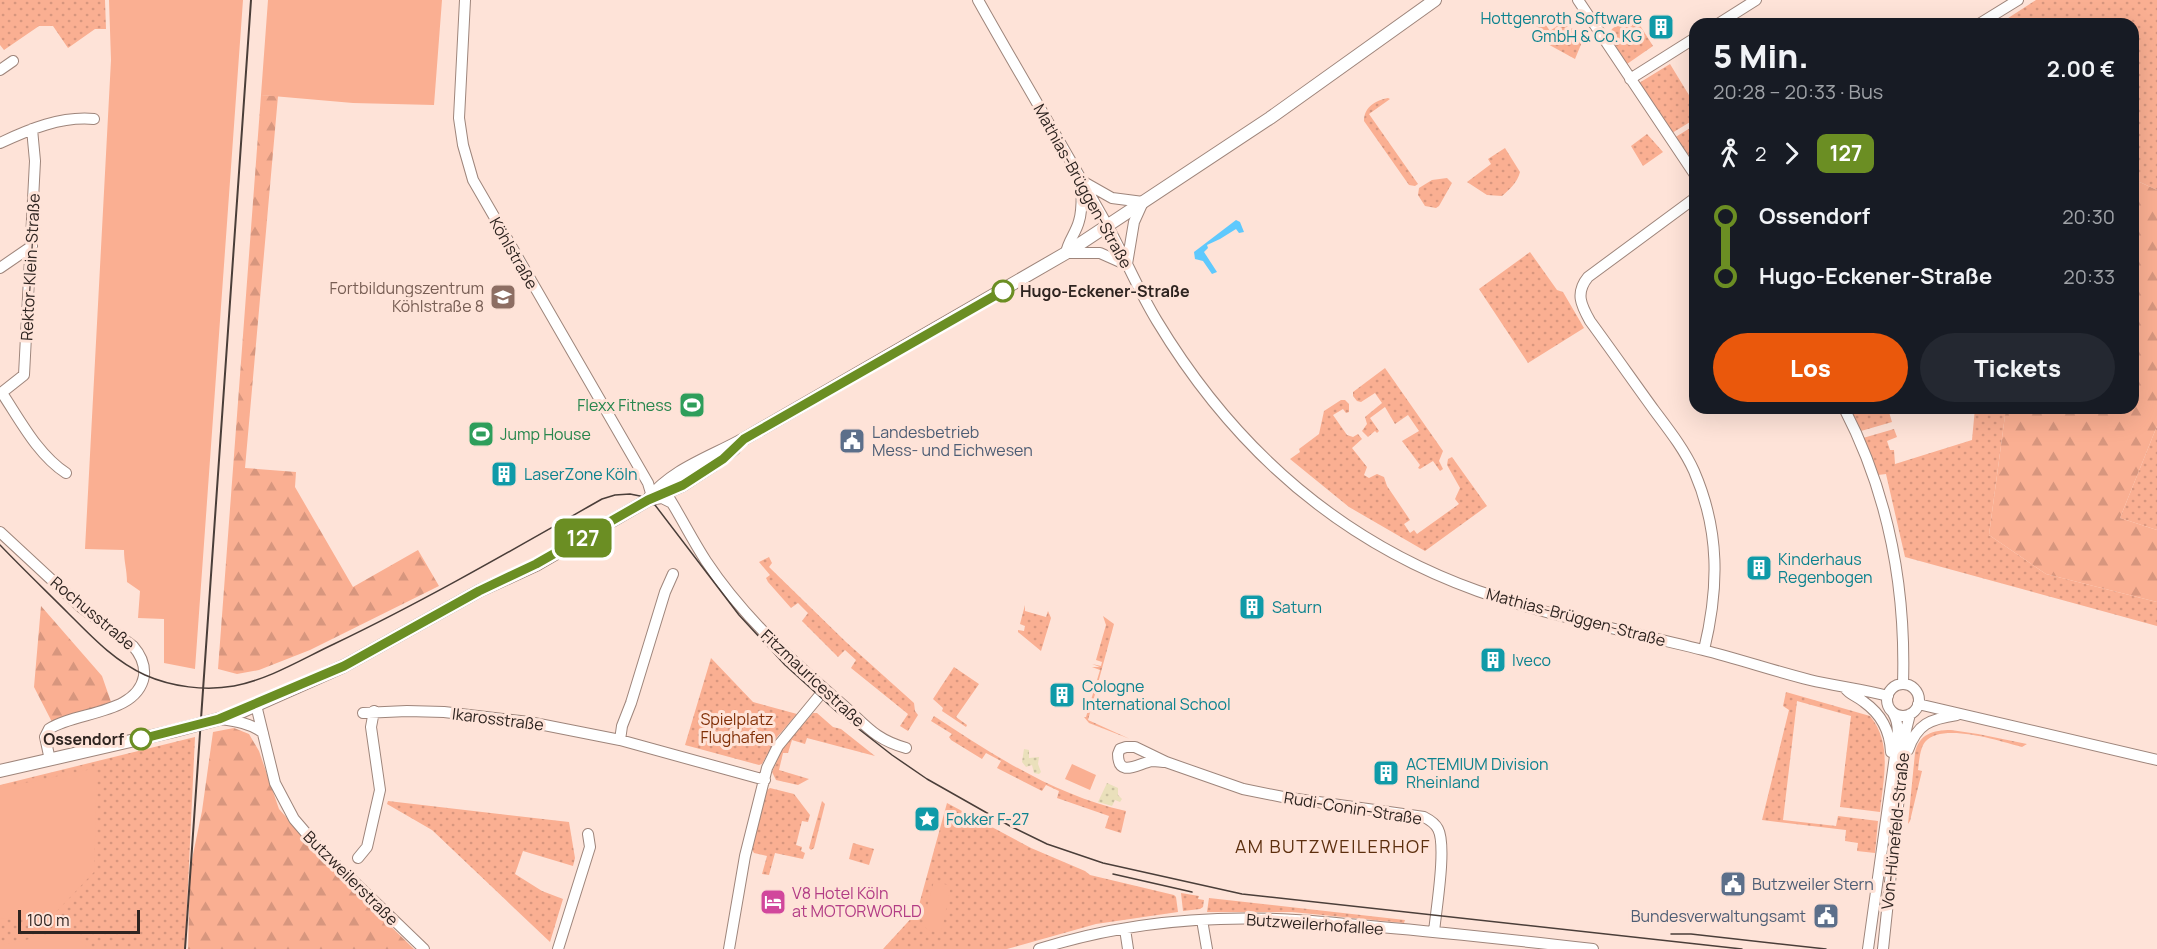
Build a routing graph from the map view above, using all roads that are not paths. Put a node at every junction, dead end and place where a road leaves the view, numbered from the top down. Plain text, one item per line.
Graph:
1 (465, 0) edge
2 (978, 0) edge
3 (1435, 0) edge
4 (1578, 0) edge
5 (1756, 0) edge
6 (2018, 0) edge
7 (1728, 18) edge
8 (1989, 18) edge
9 (1689, 42) edge
10 (13, 61) dead end
11 (0, 70) edge
12 (1630, 79) junction
13 (94, 119) dead end
14 (32, 129) junction
15 (0, 143) edge
16 (1689, 166) edge
17 (1082, 181) junction
18 (1143, 202) junction
19 (1689, 202) edge
20 (1108, 226) junction
21 (32, 246) junction
22 (1066, 253) junction
23 (1127, 265) junction
24 (0, 268) edge
25 (1, 394) edge
26 (1847, 414) edge
27 (744, 439) junction
28 (66, 473) dead end
29 (664, 488) junction
30 (0, 532) edge
31 (673, 574) dead end
32 (1704, 650) junction
33 (1903, 684) junction
34 (1845, 687) junction
35 (824, 690) junction
36 (1888, 696) junction
37 (1918, 704) junction
38 (256, 705) junction
39 (1893, 713) junction
40 (1910, 714) junction
41 (1966, 715) junction
42 (219, 719) junction
43 (263, 733) junction
44 (621, 736) junction
45 (906, 748) dead end
46 (50, 760) junction
47 (2157, 760) edge
48 (1166, 762) dead end
49 (1893, 766) junction
50 (0, 771) edge
51 (1901, 778) junction
52 (765, 780) junction
53 (588, 834) dead end
54 (358, 858) dead end
55 (1202, 920) junction
56 (1125, 928) junction
57 (1434, 932) junction
58 (1869, 945) edge
59 (424, 949) edge
60 (558, 949) edge
61 (729, 949) edge
62 (1039, 949) edge
63 (1128, 949) edge
64 (1207, 949) edge
65 (1593, 949) edge
66 (1861, 949) edge
67 (1883, 949) edge

1 - 29 street, Köhlstraße
2 - 17 street, Mathias-Brüggen-Straße
3 - 18 main road
4 - 12 street
5 - 7 street
6 - 8 street
9 - 12 street
10 - 11 street
12 - 16 street
13 - 14 street
14 - 15 street
14 - 21 street, Rektor-Klein-Straße
17 - 18 street
17 - 20 street, Mathias-Brüggen-Straße
17 - 22 street
18 - 20 main road
18 - 23 street
19 - 32 street
20 - 22 main road
20 - 23 street, Mathias-Brüggen-Straße
21 - 24 street
21 - 25 street, Rektor-Klein-Straße
22 - 23 street
22 - 27 main road
23 - 32 street, Mathias-Brüggen-Straße
25 - 28 street
26 - 33 street
27 - 29 main road
27 - 29 main road
29 - 35 street, Fitzmauricestraße
29 - 38 main road
30 - 46 street, Rochusstraße
31 - 44 street
32 - 34 street, Mathias-Brüggen-Straße
33 - 36 street
33 - 37 street
34 - 36 street, Mathias-Brüggen-Straße
34 - 49 street
35 - 45 street, Fitzmauricestraße
35 - 52 street
36 - 39 street
37 - 40 street
37 - 41 street
38 - 42 main road
38 - 43 street, Butzweilerstraße
39 - 40 street
39 - 49 street, Von-Hünefeld-Straße
40 - 51 street, Von-Hünefeld-Straße
41 - 47 street
41 - 51 street
42 - 43 street
42 - 46 main road
43 - 59 street, Butzweilerstraße
44 - 52 street, Ikarosstraße
44 - 54 street, Ikarosstraße
46 - 50 main road
48 - 57 street, Rudi-Conin-Straße
49 - 58 street, Von-Hünefeld-Straße
51 - 67 street, Von-Hünefeld-Straße
52 - 61 street
53 - 60 street
55 - 56 street, Butzweilerhofallee
55 - 57 street, Butzweilerhofallee
55 - 64 street
56 - 62 street, Butzweilerhofallee
56 - 63 street
57 - 65 street, Butzweilerhofallee
58 - 66 street

